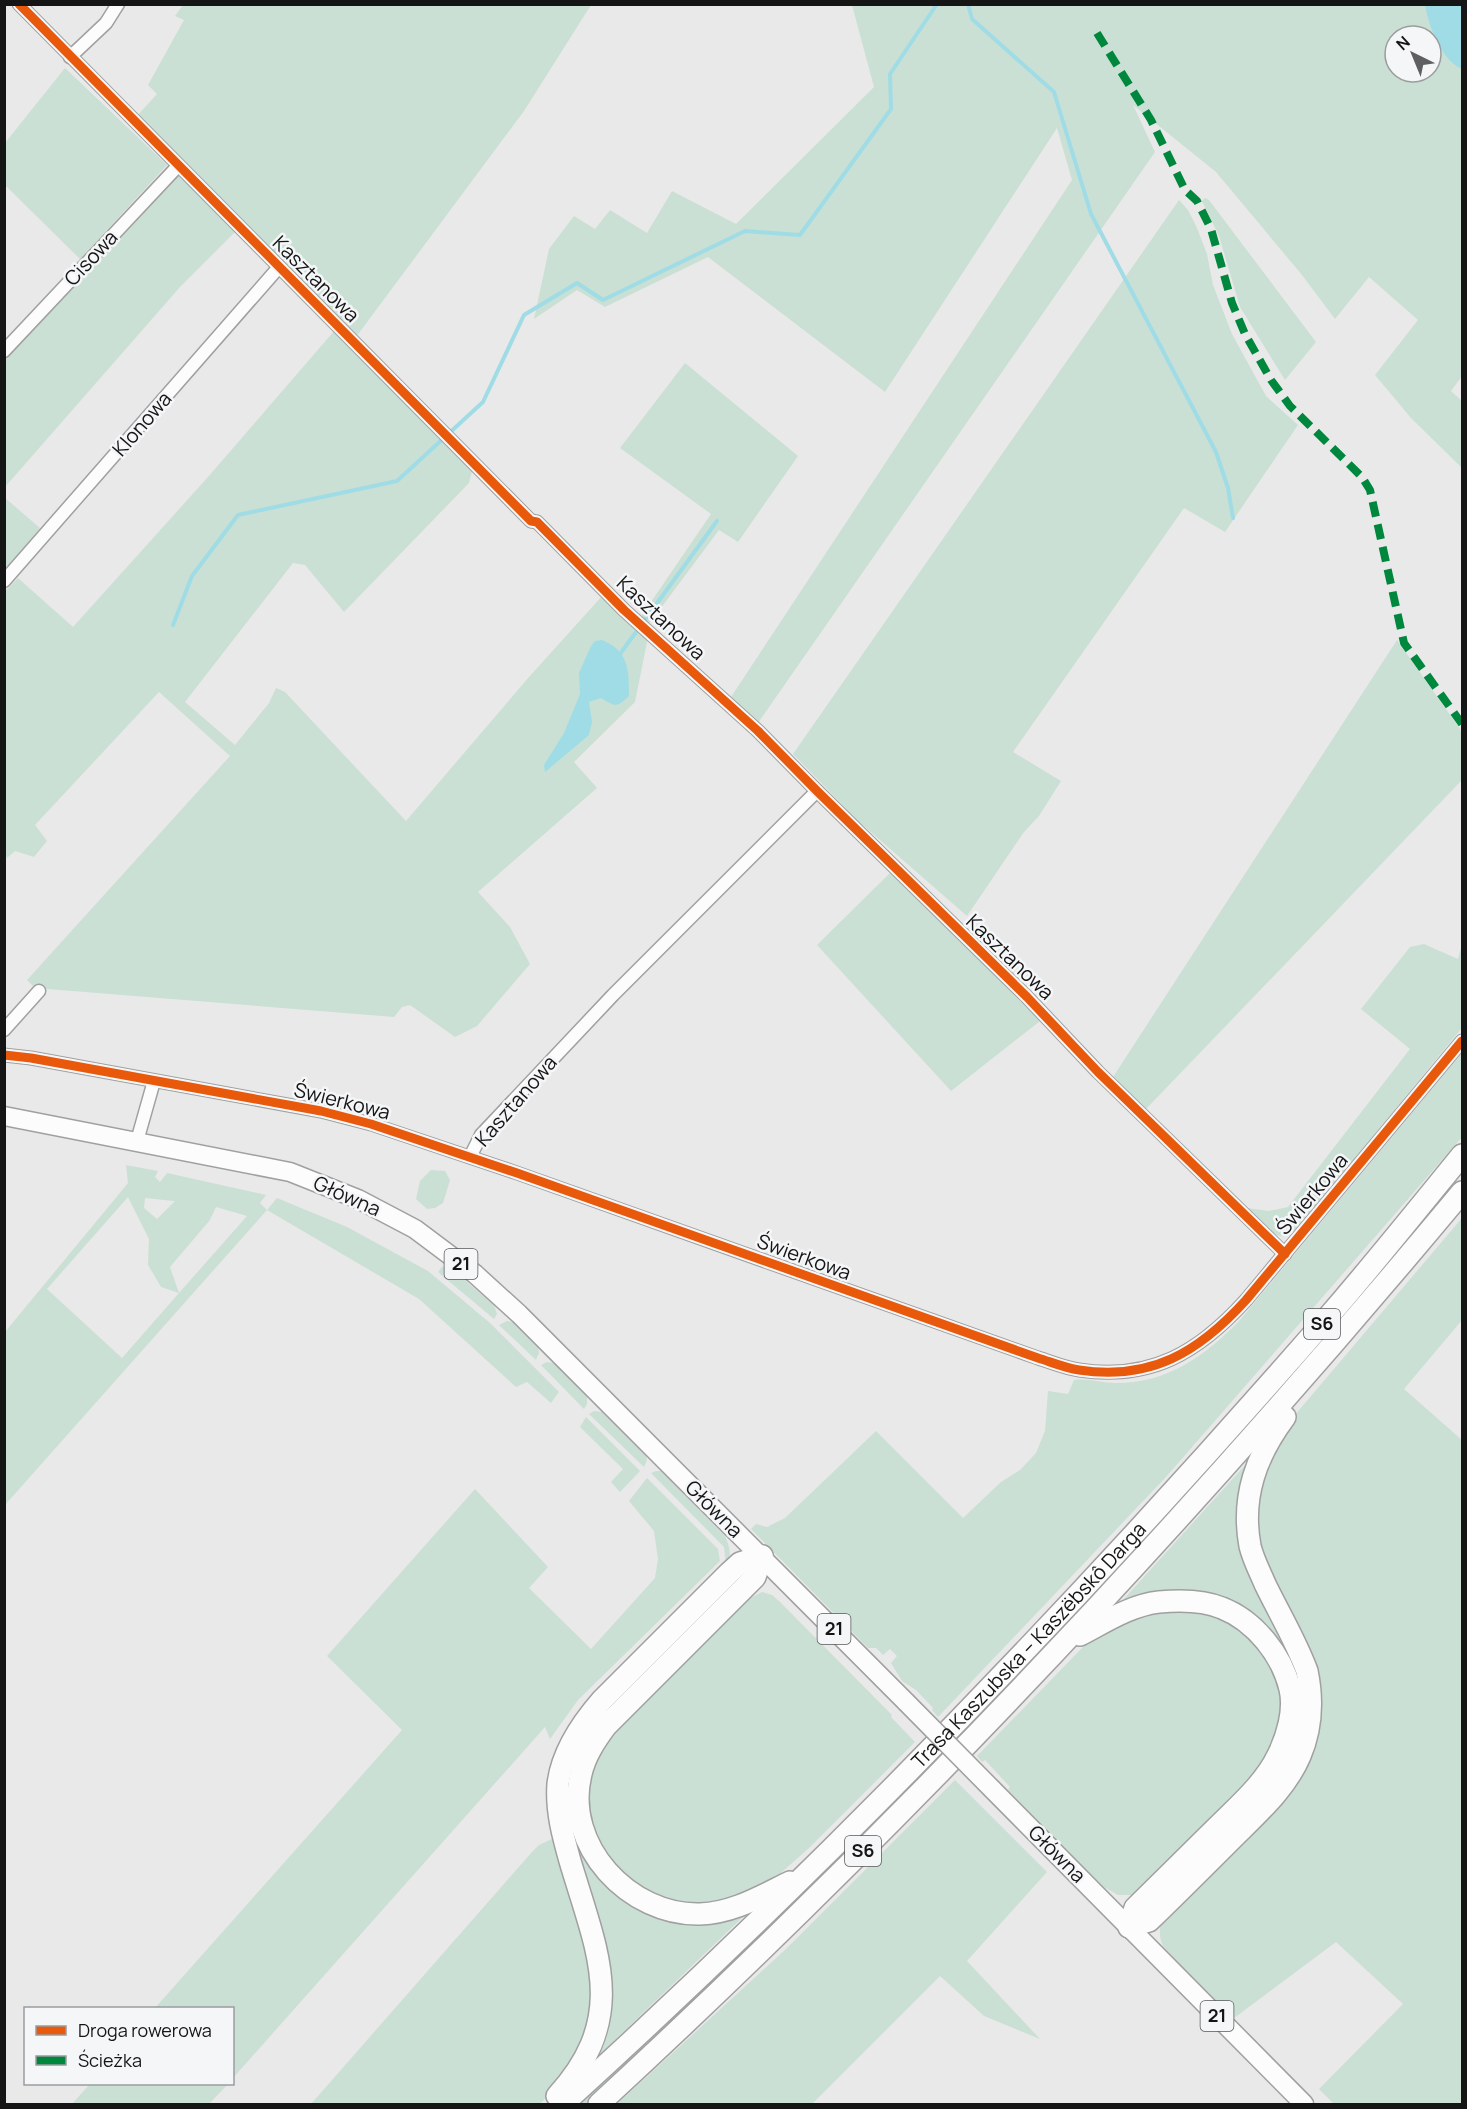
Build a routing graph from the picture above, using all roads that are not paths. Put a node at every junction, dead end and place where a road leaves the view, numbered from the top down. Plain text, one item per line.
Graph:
1 (19, 4) edge
2 (118, 4) edge
3 (70, 57) junction
4 (178, 166) junction
5 (279, 267) junction
6 (4, 351) edge
7 (4, 581) edge
8 (817, 791) junction
9 (39, 991) dead end
10 (4, 1030) edge
11 (1462, 1041) edge
12 (4, 1055) edge
13 (154, 1081) junction
14 (4, 1116) edge
15 (137, 1141) junction
16 (1462, 1155) edge
17 (470, 1157) junction
18 (1462, 1192) edge
19 (1285, 1254) junction
20 (1346, 1331) junction
21 (762, 1556) junction
22 (1063, 1644) junction
23 (807, 1873) junction
24 (1129, 1927) junction
25 (550, 2104) edge
26 (563, 2104) edge
27 (599, 2104) edge
28 (1305, 2104) edge

1 - 3 street, Kasztanowa
2 - 3 street
3 - 4 street, Kasztanowa
4 - 5 street, Kasztanowa
4 - 6 street, Cisowa
5 - 7 street, Klonowa
5 - 8 street, Kasztanowa
8 - 17 street, Kasztanowa
8 - 19 street, Kasztanowa
9 - 10 street
11 - 19 street, Świerkowa
12 - 13 street, Świerkowa
13 - 15 street
13 - 17 street, Świerkowa
14 - 15 main road, Główna / 21
15 - 21 main road, Główna / 21
16 - 23 highway, Trasa Kaszubska – Kaszëbskô Darga / S6
17 - 19 street, Świerkowa
18 - 20 highway, Trasa Kaszubska – Kaszëbskô Darga / S6
20 - 22 highway, Trasa Kaszubska – Kaszëbskô Darga / S6
20 - 24 highway
21 - 23 highway
21 - 24 main road, Główna / 21, bridge
21 - 25 highway
22 - 24 highway
22 - 27 highway, Trasa Kaszubska – Kaszëbskô Darga / S6
23 - 26 highway, Trasa Kaszubska – Kaszëbskô Darga / S6
24 - 28 main road, Główna / 21

